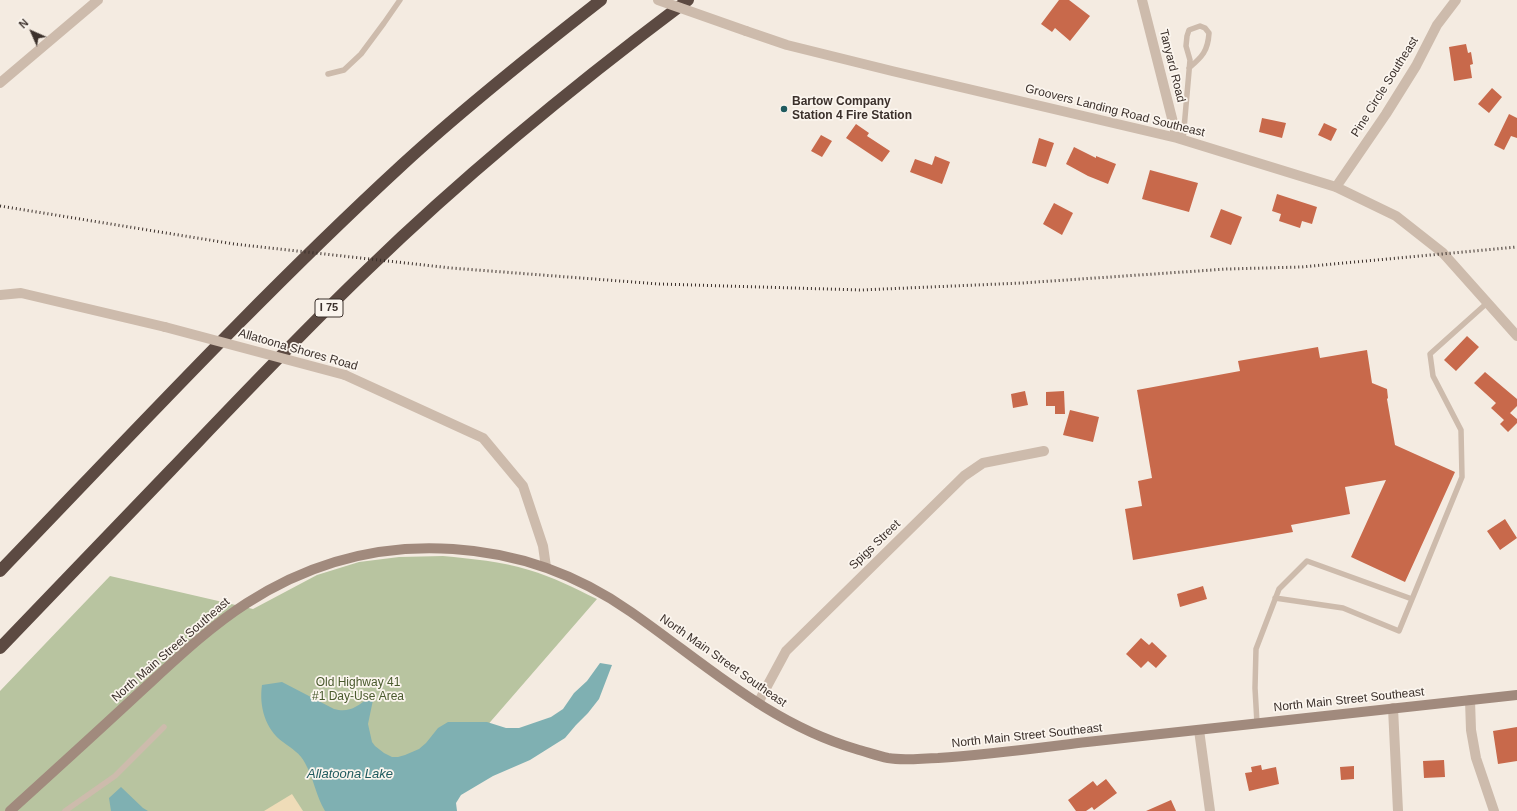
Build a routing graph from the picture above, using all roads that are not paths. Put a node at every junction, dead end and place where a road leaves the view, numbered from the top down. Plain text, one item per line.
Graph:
1 (98, 0) edge
2 (400, 0) edge
3 (600, 0) edge
4 (658, 0) edge
5 (688, 0) edge
6 (1142, 0) edge
7 (1456, 0) edge
8 (1189, 68) junction
9 (328, 74) dead end
10 (0, 83) edge
11 (1180, 139) junction
12 (1336, 187) junction
13 (0, 295) edge
14 (1487, 303) junction
15 (1517, 336) edge
16 (1044, 451) dead end
17 (546, 567) junction
18 (0, 571) edge
19 (1275, 598) junction
20 (1412, 599) junction
21 (0, 648) edge
22 (1517, 695) edge
23 (1470, 700) junction
24 (758, 703) junction
25 (1393, 708) junction
26 (1257, 723) junction
27 (164, 727) dead end
28 (1199, 730) junction
29 (10, 811) edge
30 (65, 811) edge
31 (1210, 811) edge
32 (1398, 811) edge
33 (1494, 811) edge

1 - 10 street
2 - 9 lane
3 - 18 highway
4 - 11 street, Groovers Landing Road Southeast, bridge
5 - 21 highway, I 75
6 - 11 street, Tanyard Road
7 - 12 street, Pine Circle Southeast
8 - 8 lane
8 - 11 lane
11 - 12 street, Groovers Landing Road Southeast
12 - 14 street, Groovers Landing Road Southeast
13 - 17 street, Allatoona Shores Road, bridge
14 - 15 street, Groovers Landing Road Southeast
14 - 20 lane
16 - 24 street, Spigs Street
17 - 24 street, North Main Street Southeast
17 - 29 street, North Main Street Southeast
19 - 20 lane
19 - 20 lane
19 - 26 lane
22 - 23 street, North Main Street Southeast
23 - 25 street, North Main Street Southeast
23 - 33 street
24 - 28 street, North Main Street Southeast
25 - 26 street, North Main Street Southeast
25 - 32 street
26 - 28 street, North Main Street Southeast
27 - 30 lane
28 - 31 street

